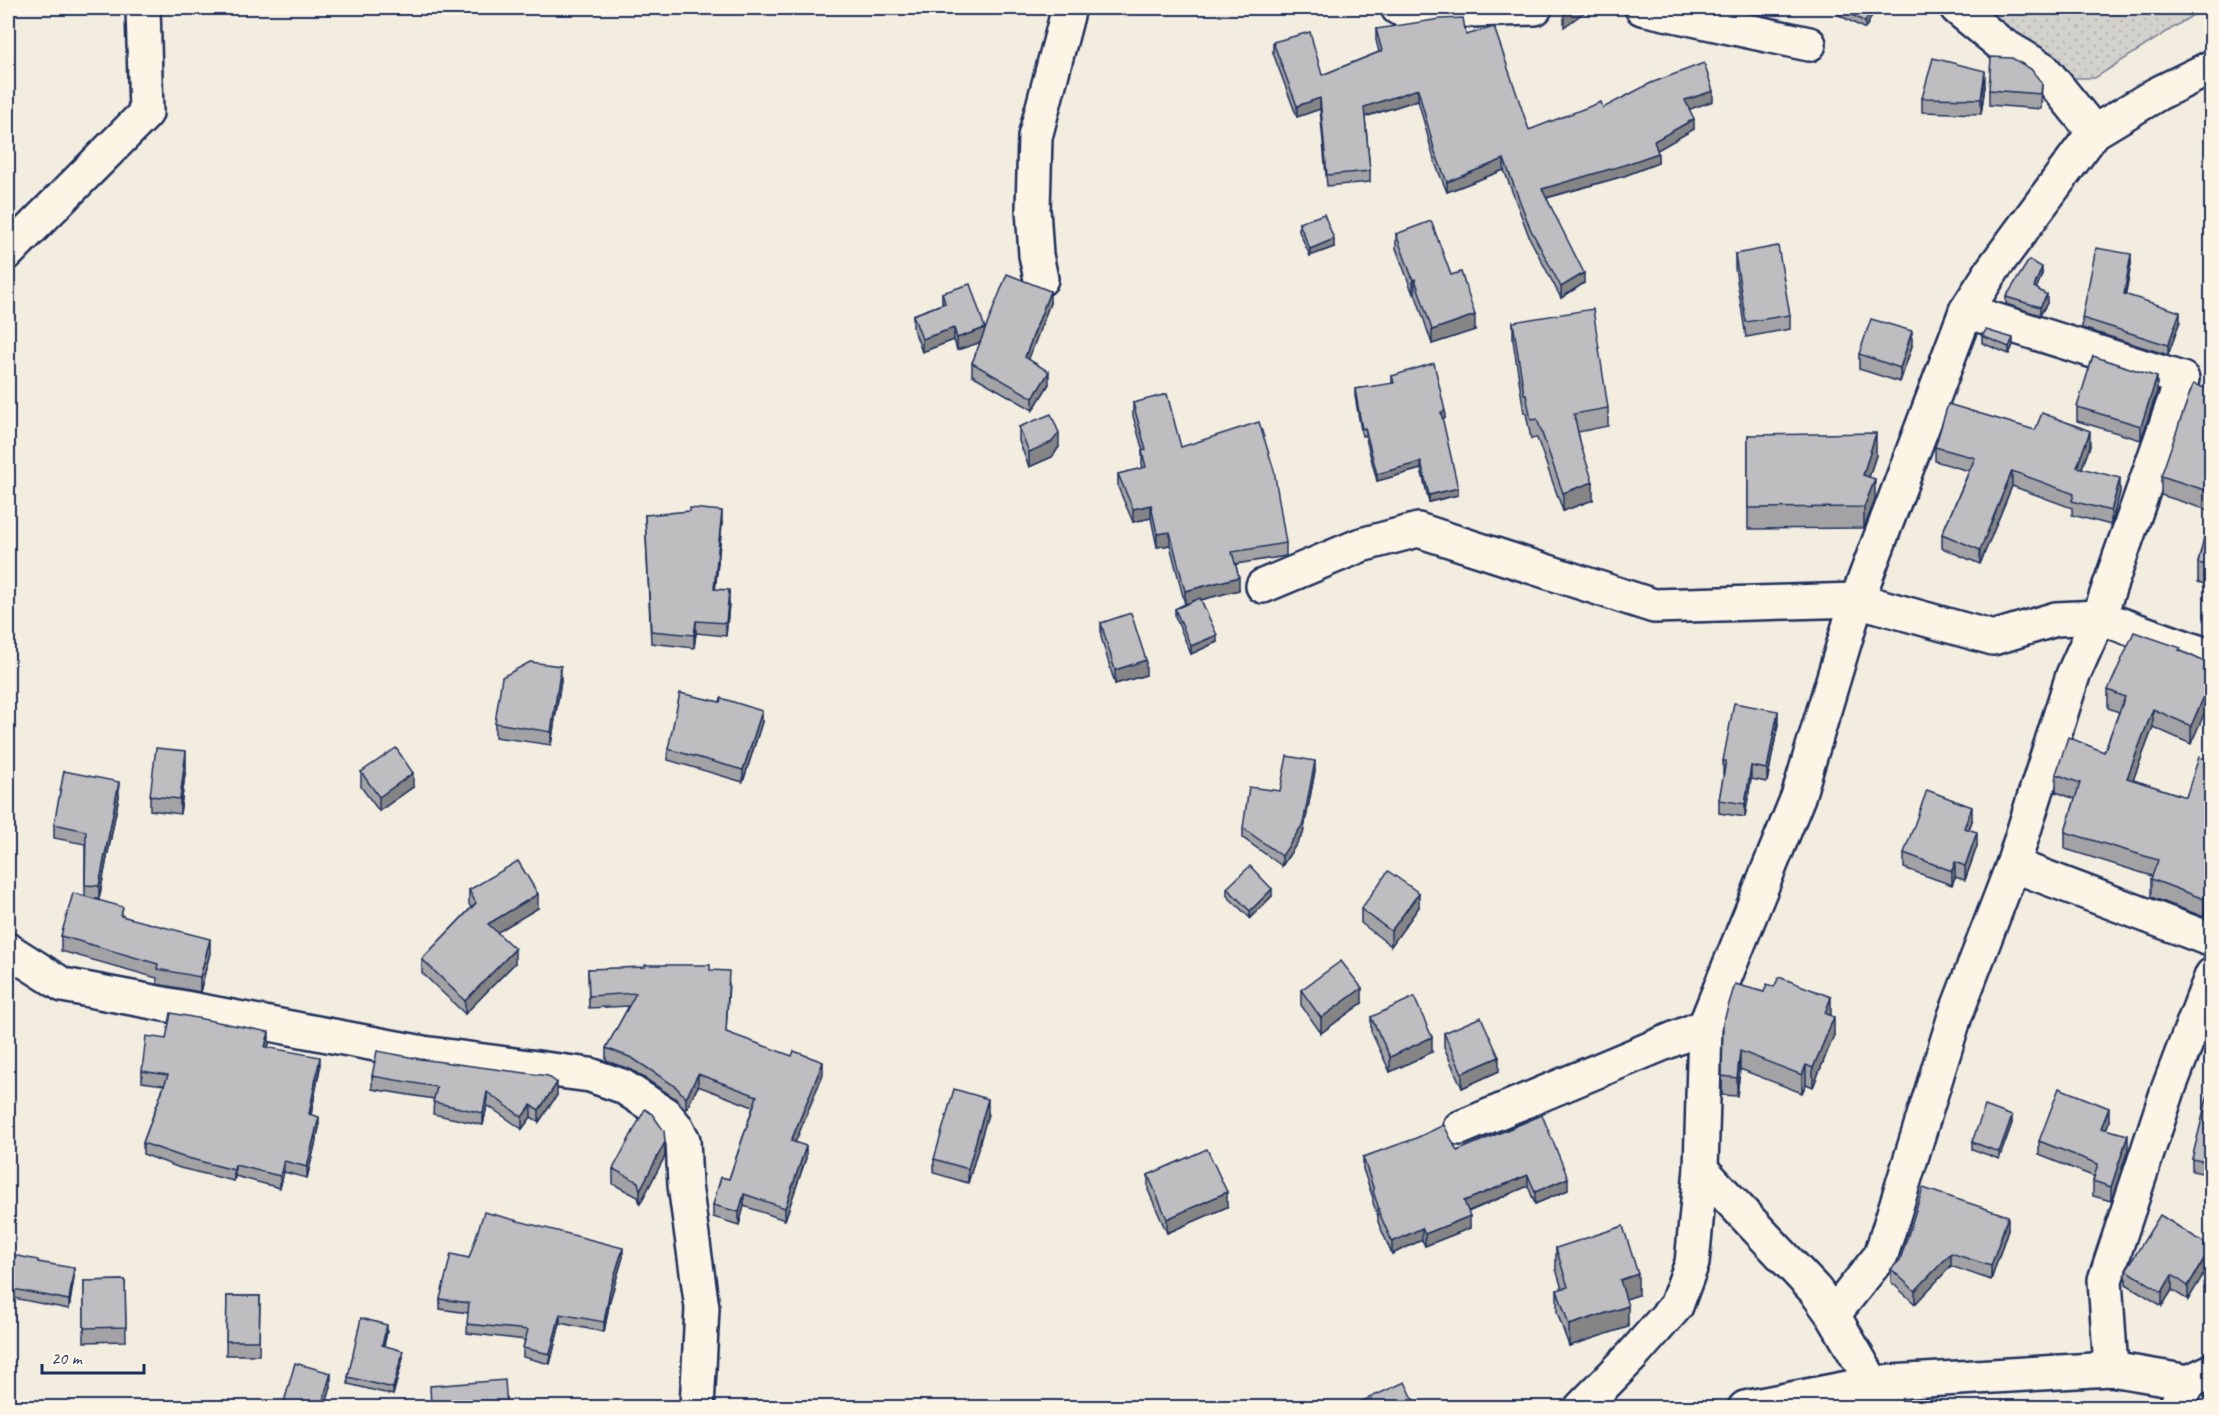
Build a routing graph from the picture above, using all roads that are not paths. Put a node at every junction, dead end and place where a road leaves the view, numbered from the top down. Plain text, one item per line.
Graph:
1 (143, 8) edge
2 (1069, 8) edge
3 (1398, 8) edge
4 (1535, 8) edge
5 (1642, 8) edge
6 (1957, 8) edge
7 (1809, 44) dead end
8 (2211, 67) edge
9 (2094, 132) junction
10 (8, 252) edge
11 (1041, 279) dead end
12 (1966, 311) junction
13 (1263, 586) dead end
14 (1857, 600) junction
15 (2099, 617) junction
16 (2211, 657) edge
17 (2013, 865) junction
18 (2211, 940) edge
19 (8, 950) edge
20 (2211, 975) edge
21 (1705, 1026) junction
22 (1460, 1128) dead end
23 (1701, 1169) junction
24 (1833, 1315) junction
25 (2111, 1369) junction
26 (2192, 1387) edge
27 (1880, 1395) edge
28 (697, 1407) edge
29 (1581, 1407) edge
30 (1745, 1407) edge

1 - 10 street
2 - 11 street
3 - 4 street
5 - 7 street
6 - 9 street
8 - 9 street
9 - 12 street
12 - 14 street
12 - 15 street
13 - 14 street
14 - 15 street
14 - 21 street
15 - 16 street
15 - 17 street
17 - 18 street
17 - 24 street
19 - 28 street
20 - 25 street
21 - 22 street
21 - 23 street
23 - 24 street
23 - 29 street
24 - 27 street
25 - 26 street
25 - 27 street
27 - 30 street

